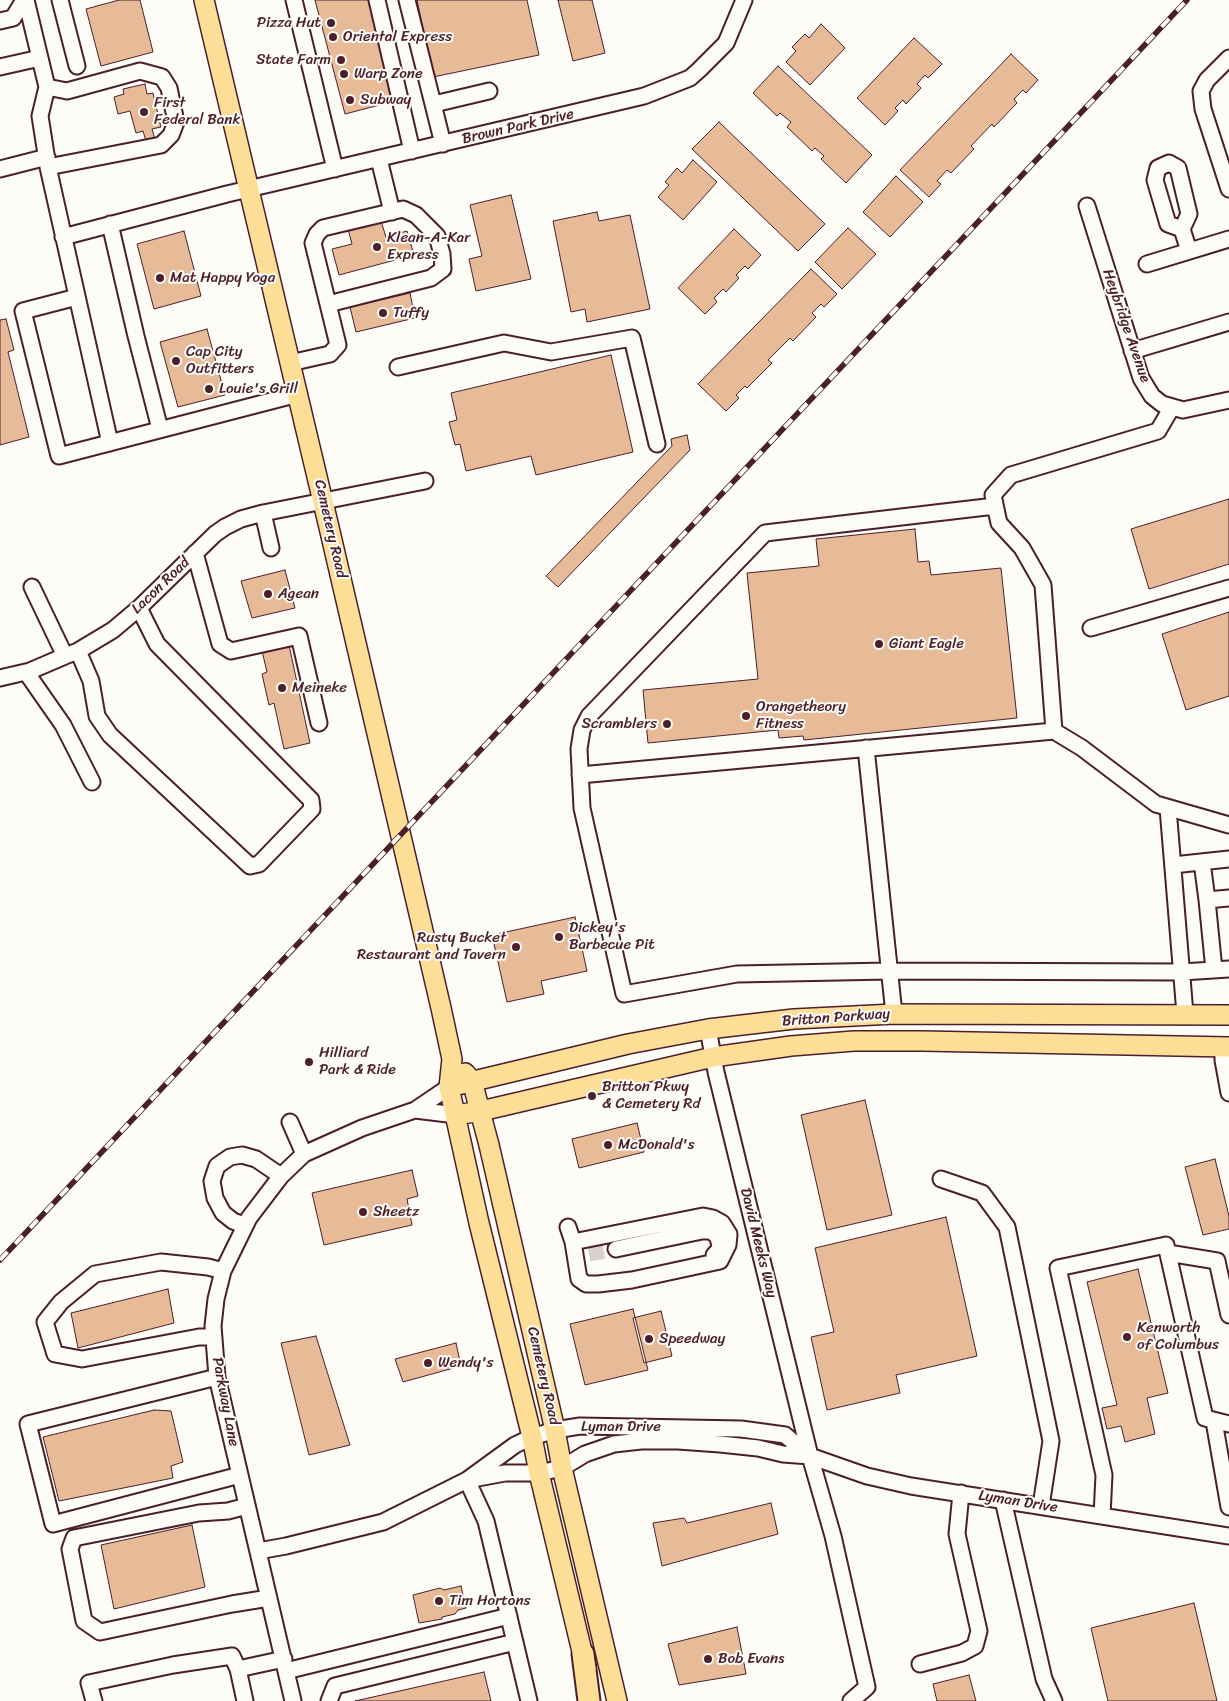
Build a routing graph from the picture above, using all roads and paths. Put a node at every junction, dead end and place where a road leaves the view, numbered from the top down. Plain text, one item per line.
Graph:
1 (25, 0) edge
2 (60, 0) edge
3 (204, 0) edge
4 (294, 0) edge
5 (377, 0) edge
6 (407, 0) edge
7 (744, 0) edge
8 (0, 21) edge
9 (40, 58) junction
10 (1229, 58) edge
11 (76, 66) dead end
12 (0, 67) edge
13 (47, 87) junction
14 (489, 91) dead end
15 (434, 104) junction
16 (443, 144) junction
17 (412, 151) junction
18 (379, 159) junction
19 (47, 162) junction
20 (0, 169) edge
21 (335, 169) junction
22 (248, 189) junction
23 (1229, 189) edge
24 (1087, 206) dead end
25 (392, 212) junction
26 (110, 224) junction
27 (1182, 229) dead end
28 (63, 237) junction
29 (1229, 239) edge
30 (1189, 251) junction
31 (1147, 264) dead end
32 (77, 297) junction
33 (328, 304) junction
34 (1229, 322) edge
35 (1132, 351) junction
36 (290, 363) junction
37 (398, 367) dead end
38 (298, 394) junction
39 (1229, 400) edge
40 (1172, 407) junction
41 (160, 429) junction
42 (110, 443) junction
43 (657, 444) dead end
44 (425, 482) dead end
45 (323, 501) junction
46 (995, 506) junction
47 (263, 513) junction
48 (271, 548) dead end
49 (195, 553) junction
50 (32, 587) dead end
51 (1229, 588) edge
52 (139, 608) junction
53 (1091, 628) dead end
54 (72, 654) junction
55 (26, 672) junction
56 (0, 678) edge
57 (320, 723) dead end
58 (1054, 731) junction
59 (866, 748) junction
60 (580, 775) junction
61 (92, 782) dead end
62 (1168, 808) junction
63 (1229, 825) edge
64 (1229, 859) edge
65 (1202, 862) junction
66 (1173, 865) junction
67 (1229, 898) edge
68 (1207, 900) junction
69 (1221, 969) edge
70 (889, 971) junction
71 (1182, 972) junction
72 (894, 1014) junction
73 (1185, 1014) junction
74 (1229, 1014) edge
75 (708, 1029) junction
76 (1226, 1047) edge
77 (713, 1057) junction
78 (452, 1059) junction
79 (472, 1081) junction
80 (449, 1087) junction
81 (1229, 1093) edge
82 (415, 1110) junction
83 (481, 1111) junction
84 (456, 1115) junction
85 (290, 1122) dead end
86 (304, 1154) junction
87 (281, 1176) junction
88 (941, 1180) dead end
89 (244, 1226) junction
90 (568, 1227) dead end
91 (754, 1227) junction
92 (729, 1234) junction
93 (576, 1242) junction
94 (616, 1249) tunnel mouth
95 (1168, 1253) junction
96 (589, 1254) dead end
97 (687, 1268) junction
98 (223, 1271) junction
99 (1229, 1315) edge
100 (214, 1337) junction
101 (217, 1377) junction
102 (1222, 1422) edge
103 (555, 1430) junction
104 (532, 1437) junction
105 (810, 1456) junction
106 (562, 1468) junction
107 (539, 1473) junction
108 (240, 1475) junction
109 (467, 1480) junction
110 (961, 1493) junction
111 (1003, 1500) junction
112 (248, 1506) junction
113 (1041, 1506) junction
114 (1229, 1507) edge
115 (1102, 1516) junction
116 (1228, 1538) edge
117 (258, 1551) junction
118 (270, 1598) junction
119 (508, 1616) junction
120 (515, 1642) junction
121 (583, 1654) junction
122 (920, 1664) dead end
123 (285, 1665) junction
124 (238, 1669) junction
125 (94, 1701) edge
126 (245, 1701) edge
127 (294, 1701) edge
128 (329, 1701) edge
129 (529, 1701) edge
130 (589, 1701) edge
131 (594, 1701) edge
132 (617, 1701) edge
133 (851, 1701) edge
134 (1054, 1701) edge

1 - 8 street
1 - 9 street
2 - 11 street
3 - 22 main road, Cemetery Road
4 - 21 street
5 - 17 street
6 - 15 street
7 - 16 street, Brown Park Drive
9 - 12 street
9 - 13 street
10 - 23 street
13 - 19 street
13 - 19 street
14 - 15 street
15 - 16 street
16 - 17 street, Brown Park Drive
17 - 18 street, Brown Park Drive
18 - 21 street, Brown Park Drive
18 - 25 street
19 - 20 street
19 - 28 street
21 - 22 street, Brown Park Drive
22 - 26 street, Brown Park Drive
22 - 36 main road, Cemetery Road
24 - 35 street, Heybridge Avenue
25 - 33 street
25 - 33 street
26 - 28 street, Brown Park Drive
26 - 41 street
27 - 30 street
28 - 32 street
29 - 30 street
30 - 31 street
32 - 42 street
32 - 42 street
33 - 36 street
34 - 35 street
35 - 40 street, Heybridge Avenue
36 - 38 main road, Cemetery Road
37 - 43 street
38 - 41 street
38 - 45 main road, Cemetery Road
39 - 40 street, Heybridge Avenue
40 - 46 street
41 - 42 street
44 - 45 street, Lacon Road
45 - 47 street, Lacon Road
45 - 78 main road, Cemetery Road
46 - 58 street
46 - 60 street
47 - 48 street
47 - 49 street, Lacon Road
49 - 52 street, Lacon Road
49 - 57 street
50 - 54 street
51 - 53 street
52 - 54 street, Lacon Road
52 - 54 street
54 - 55 street, Lacon Road
55 - 56 street, Lacon Road
55 - 61 street
58 - 59 street
58 - 62 street
59 - 60 street
59 - 70 street
60 - 70 street
62 - 63 street
62 - 66 street
64 - 65 street
65 - 66 street
65 - 68 street
66 - 71 street
67 - 68 street
68 - 69 street
69 - 71 street
70 - 71 street
70 - 72 street
71 - 73 street
72 - 73 main road, Britton Parkway
72 - 75 main road, Britton Parkway
73 - 74 main road, Britton Parkway
75 - 77 street, David Meeks Way
75 - 79 main road, Britton Parkway
76 - 77 main road, Britton Parkway
76 - 81 street
77 - 83 main road, Britton Parkway
77 - 91 street, David Meeks Way
78 - 79 main road, Cemetery Road
78 - 80 main road, Cemetery Road
79 - 80 main road, Britton Parkway
79 - 83 main road, Cemetery Road
80 - 82 street, Parkway Lane
80 - 84 main road, Cemetery Road
82 - 84 street, Parkway Lane
82 - 86 street, Parkway Lane
83 - 84 main road, Britton Parkway
83 - 103 main road, Cemetery Road
84 - 104 main road, Cemetery Road
85 - 86 street
86 - 87 street, Parkway Lane
87 - 89 street, Parkway Lane
87 - 89 street
88 - 113 street
89 - 98 street, Parkway Lane
90 - 93 street
91 - 92 street
91 - 105 street, David Meeks Way
92 - 93 street
92 - 97 street
93 - 96 street
93 - 97 street
94 - 97 street
95 - 99 street
95 - 102 street
95 - 115 street
98 - 100 street, Parkway Lane
98 - 100 street
100 - 101 street, Parkway Lane
101 - 108 street, Parkway Lane
101 - 108 street
102 - 114 street
103 - 104 street, Lyman Drive
103 - 105 street, Lyman Drive
103 - 106 main road, Cemetery Road
104 - 107 main road, Cemetery Road
104 - 109 street, Lyman Drive
105 - 106 street, Lyman Drive
105 - 110 street, Lyman Drive
105 - 133 street, David Meeks Way
106 - 107 street, Lyman Drive
106 - 132 main road, Cemetery Road
107 - 109 street, Lyman Drive
107 - 121 main road, Cemetery Road
108 - 112 street, Parkway Lane
109 - 117 street, Lyman Drive
109 - 119 street
110 - 111 street, Lyman Drive
110 - 122 street
111 - 113 street, Lyman Drive
111 - 134 street
112 - 117 street, Parkway Lane
112 - 118 street
113 - 115 street, Lyman Drive
115 - 116 street, Lyman Drive
117 - 118 street, Parkway Lane
118 - 123 street, Parkway Lane
119 - 120 street
119 - 123 street
120 - 128 street
120 - 129 street
121 - 130 highway
121 - 131 main road, Cemetery Road
123 - 124 street
123 - 127 street, Parkway Lane
124 - 125 street
124 - 126 street

